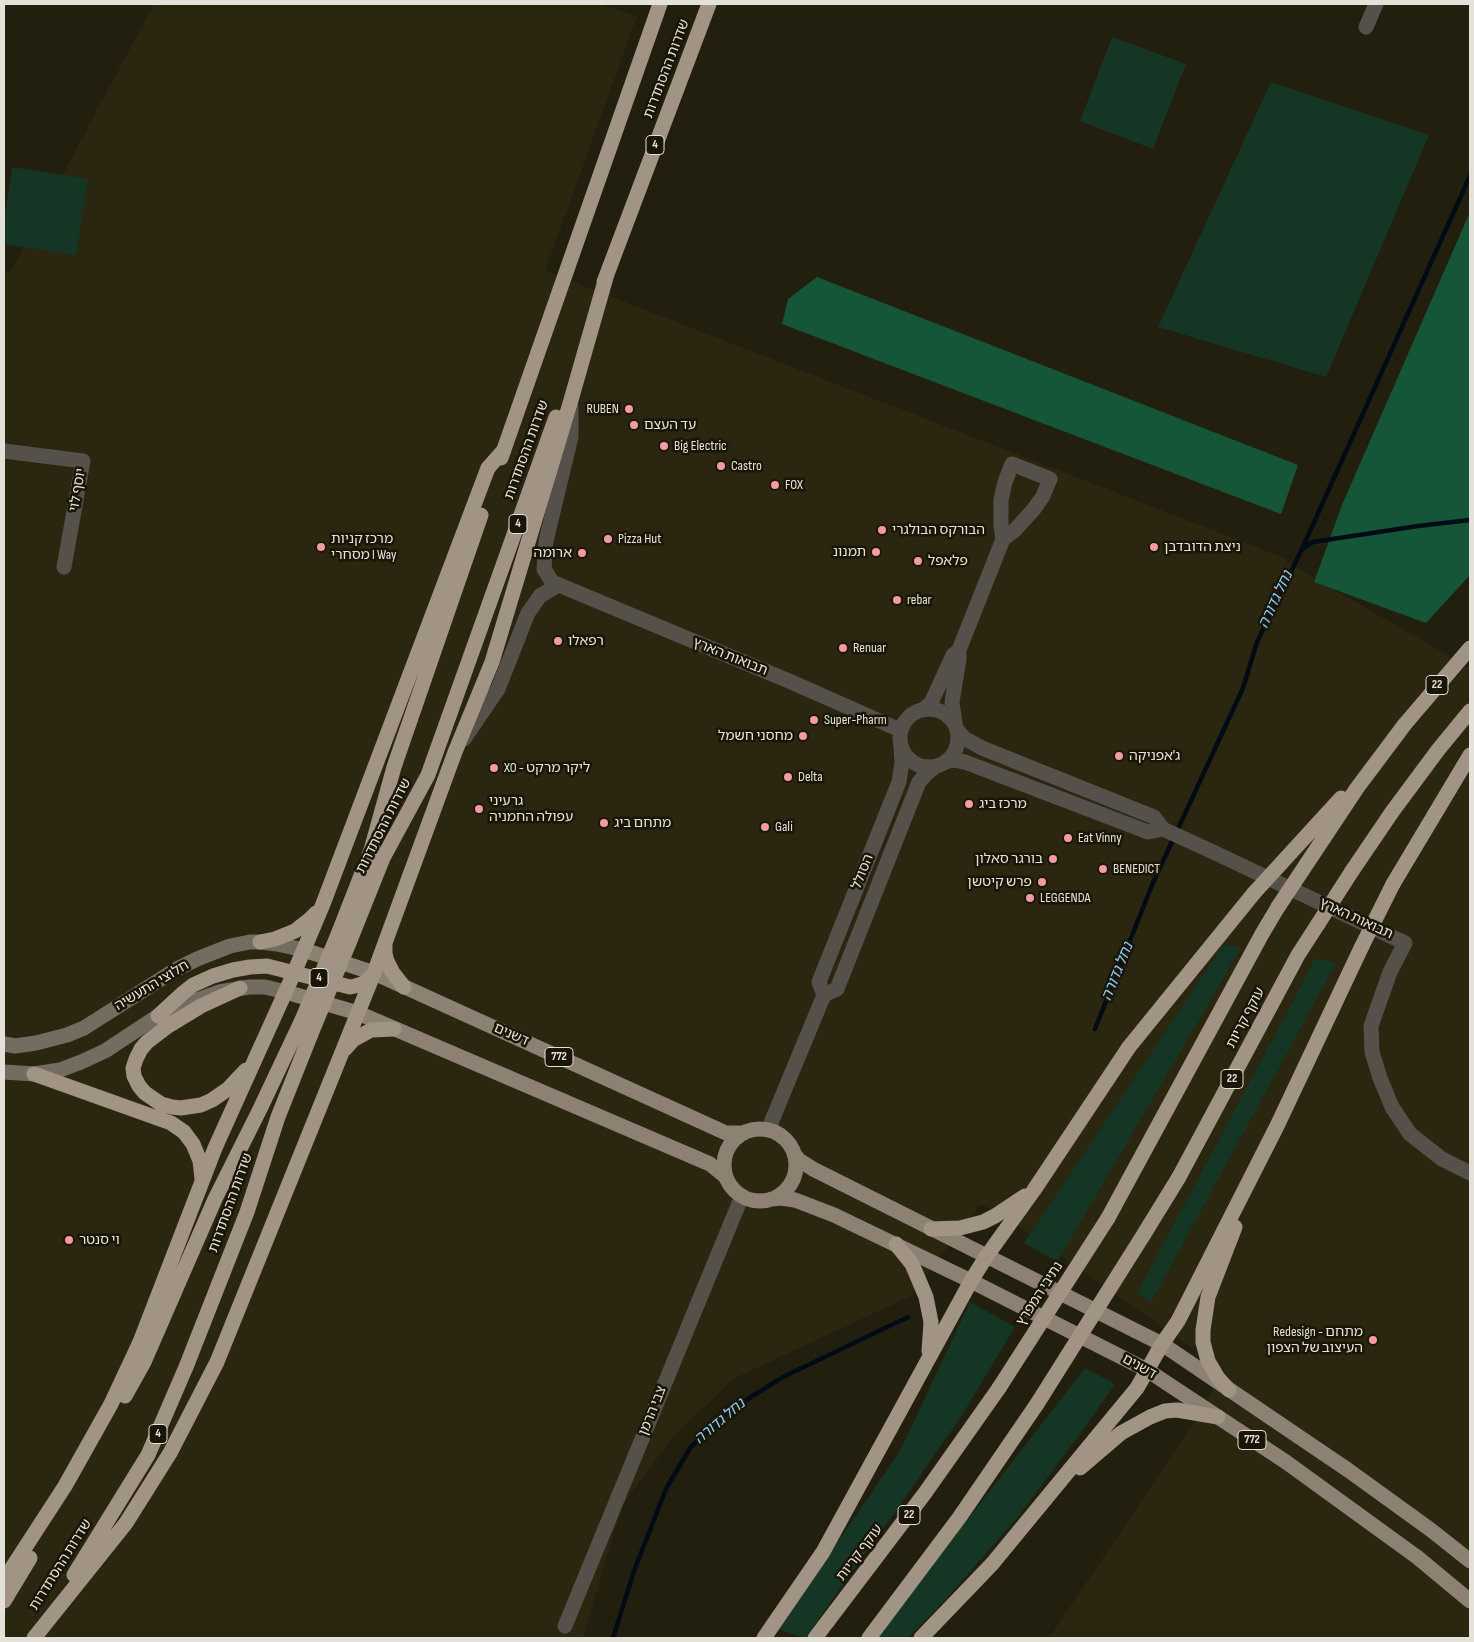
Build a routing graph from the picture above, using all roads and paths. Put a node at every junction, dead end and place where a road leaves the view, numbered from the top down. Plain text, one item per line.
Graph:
1 (660, 4) edge
2 (709, 4) edge
3 (1376, 4) edge
4 (1366, 28) dead end
5 (607, 274) junction
6 (571, 400) junction
7 (504, 450) junction
8 (4, 451) edge
9 (1003, 539) junction
10 (64, 568) dead end
11 (558, 586) junction
12 (1470, 648) edge
13 (959, 650) junction
14 (925, 708) junction
15 (1470, 711) edge
16 (956, 727) junction
17 (900, 730) junction
18 (901, 747) junction
19 (1386, 749) junction
20 (454, 752) junction
21 (1470, 755) edge
22 (940, 764) junction
23 (1166, 831) junction
24 (323, 904) junction
25 (260, 942) junction
26 (385, 944) junction
27 (304, 950) junction
28 (294, 973) junction
29 (374, 973) junction
30 (404, 987) junction
31 (240, 988) junction
32 (286, 992) junction
33 (824, 995) junction
34 (358, 1013) junction
35 (158, 1016) junction
36 (394, 1029) junction
37 (4, 1044) edge
38 (342, 1052) junction
39 (254, 1062) junction
40 (4, 1072) edge
41 (34, 1074) junction
42 (768, 1130) junction
43 (744, 1133) junction
44 (1264, 1153) junction
45 (794, 1154) junction
46 (1470, 1173) edge
47 (726, 1177) junction
48 (202, 1182) junction
49 (1034, 1190) junction
50 (742, 1196) junction
51 (772, 1199) junction
52 (1108, 1218) joint
53 (932, 1229) junction
54 (896, 1244) junction
55 (986, 1256) junction
56 (970, 1281) junction
57 (1162, 1344) junction
58 (928, 1359) junction
59 (1147, 1370) junction
60 (999, 1388) joint
61 (1230, 1390) junction
62 (1218, 1417) junction
63 (1048, 1495) junction
64 (1470, 1561) edge
65 (4, 1580) edge
66 (4, 1601) edge
67 (1470, 1601) edge
68 (566, 1626) dead end
69 (34, 1638) edge
70 (764, 1638) edge
71 (815, 1638) edge
72 (869, 1638) edge
73 (921, 1638) edge

1 - 7 highway, שדרות ההסתדרות / 4
2 - 5 highway, שדרות ההסתדרות / 4
3 - 4 street
5 - 6 highway
5 - 69 highway, שדרות ההסתדרות / 4, bridge
6 - 11 street
6 - 20 highway
7 - 24 highway
7 - 66 highway, שדרות ההסתדרות / 4, bridge
8 - 10 street, יוסף לוי
9 - 9 street
9 - 13 street
11 - 17 street, תבואות הארץ
11 - 20 street
12 - 19 highway, 22, bridge
13 - 14 street
13 - 16 street
14 - 16 street
14 - 17 street
15 - 72 highway, עוקף קריות / 22, bridge
16 - 22 street
16 - 23 street, תבואות הארץ
17 - 18 street
18 - 22 street
18 - 33 street, הסולל
19 - 49 highway, bridge
19 - 52 highway, עוקף קריות / 22, bridge
20 - 26 highway
21 - 44 highway, bridge
22 - 23 street, תבואות הארץ
22 - 33 street, הסולל
23 - 46 street, תבואות הארץ
24 - 25 highway
24 - 27 highway
25 - 27 street, חלוצי התעשיה
25 - 37 street, חלוצי התעשיה
26 - 29 highway
26 - 30 highway
27 - 28 highway
27 - 29 main road, דשנים / 772
28 - 29 highway
28 - 32 highway
28 - 35 highway
29 - 30 main road, דשנים / 772
29 - 34 highway
30 - 43 main road, דשנים / 772
31 - 32 street, חלוצי התעשיה
31 - 35 street, חלוצי התעשיה
31 - 39 highway
32 - 34 main road
32 - 39 highway
33 - 42 street, הסולל
34 - 36 main road
34 - 38 highway
35 - 41 street, חלוצי התעשיה
36 - 38 highway
36 - 47 main road
38 - 69 highway
39 - 48 highway
40 - 41 street, חלוצי התעשיה
41 - 48 highway
42 - 43 main road
42 - 45 main road
43 - 47 main road
44 - 57 highway
44 - 61 highway
45 - 51 main road
45 - 53 main road, 772
47 - 50 main road
48 - 65 highway
49 - 53 highway
49 - 55 highway
50 - 51 main road
50 - 68 street, צבי הרמן
51 - 54 main road, דשנים / 772
52 - 60 highway, נתיבי המפרץ / 22, bridge
53 - 55 main road, 772
54 - 56 main road, דשנים / 772
54 - 58 highway
55 - 56 highway
55 - 57 main road, 772
56 - 58 highway
56 - 59 main road, דשנים / 772
57 - 59 highway
57 - 61 main road, 772
58 - 70 highway
59 - 62 main road, דשנים / 772
59 - 63 highway
60 - 71 highway, עוקף קריות / 22
61 - 64 main road, 772
62 - 63 highway
62 - 67 main road, דשנים / 772
63 - 73 highway

